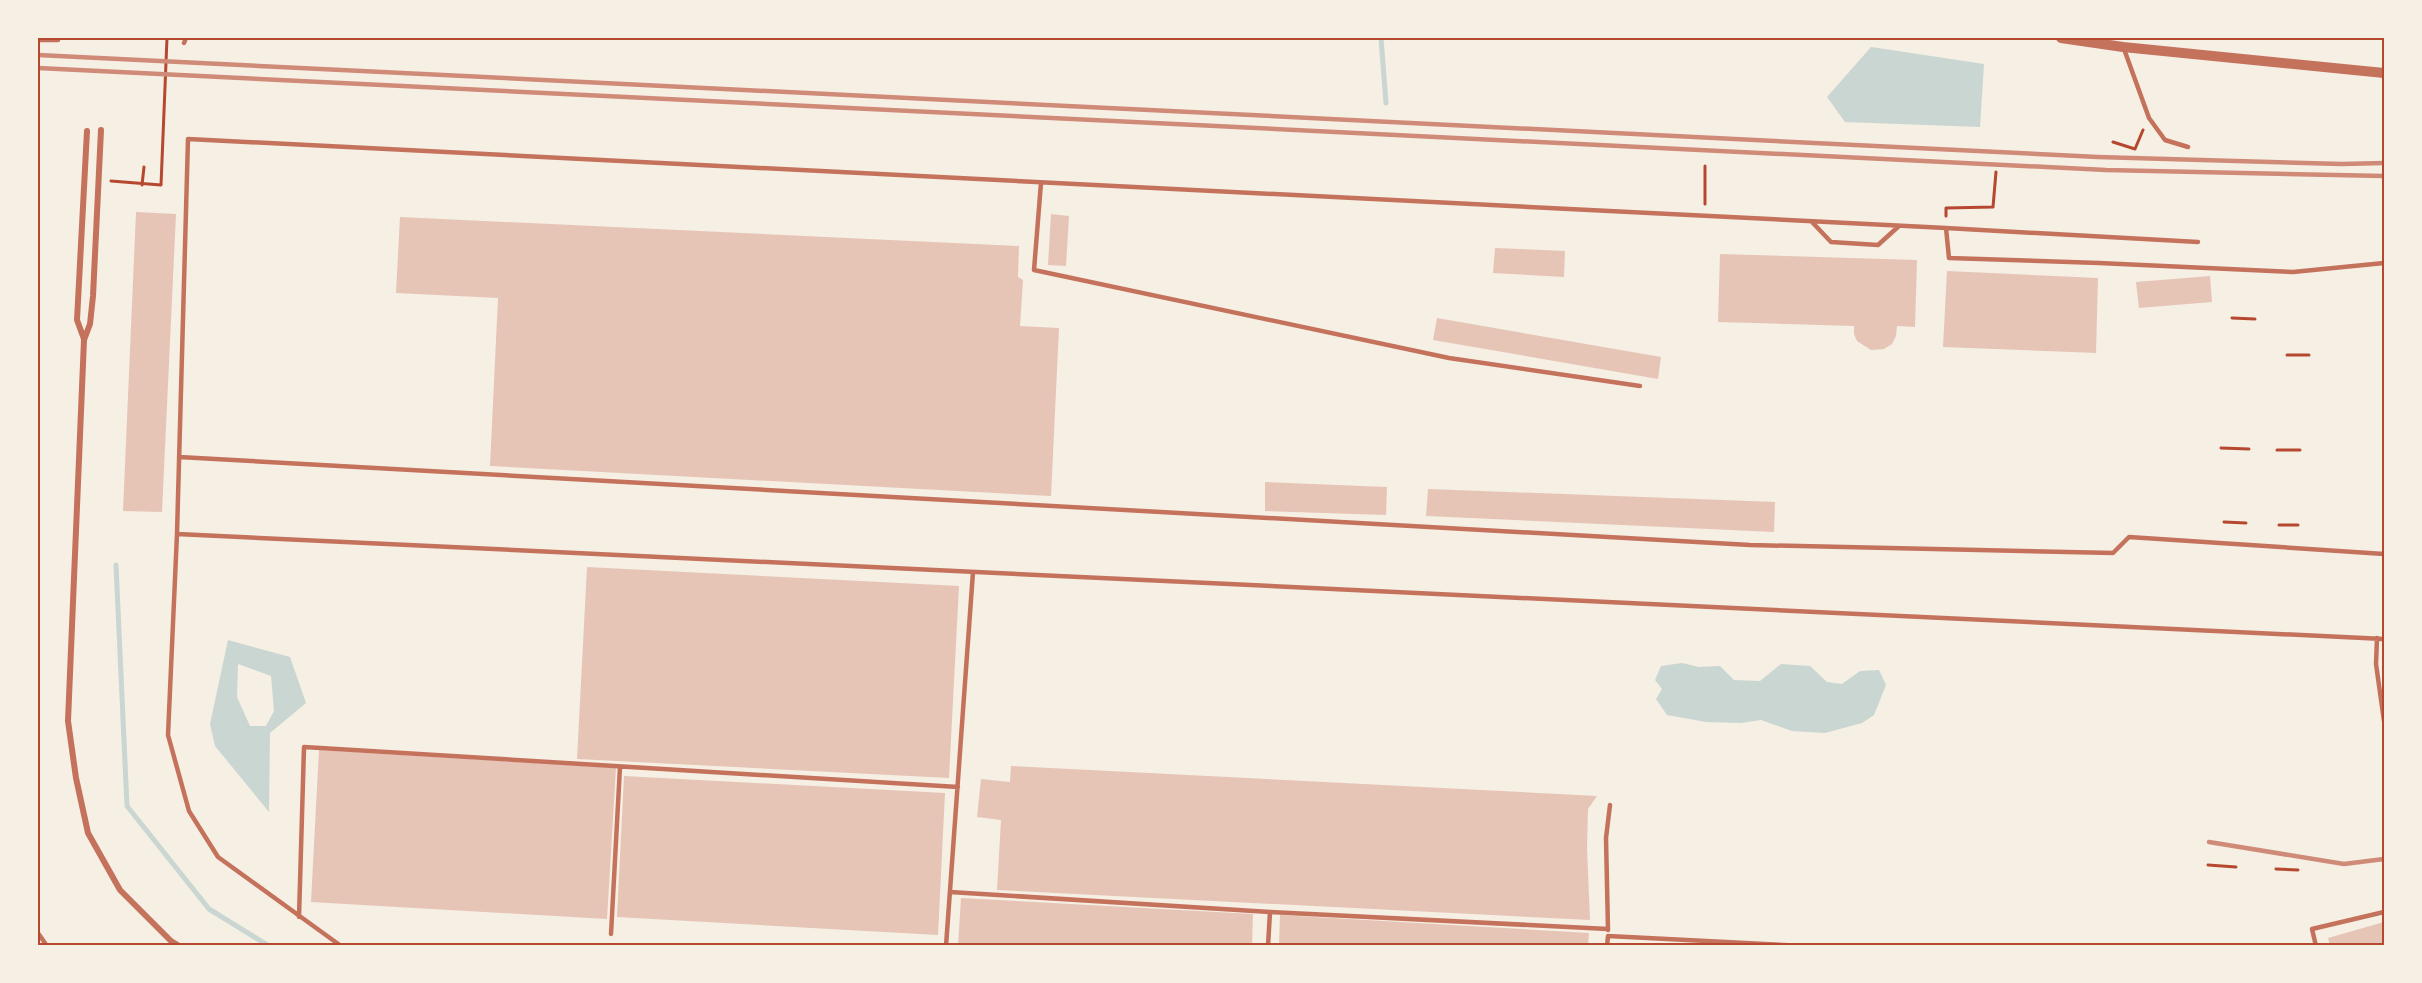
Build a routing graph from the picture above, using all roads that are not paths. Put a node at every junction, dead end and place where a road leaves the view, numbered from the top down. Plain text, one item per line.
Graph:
1 (58, 38) edge
2 (2061, 38) edge
3 (38, 40) edge
4 (2123, 47) junction
5 (2385, 73) edge
6 (101, 130) dead end
7 (87, 131) dead end
8 (2188, 147) dead end
9 (1041, 183) junction
10 (1812, 222) junction
11 (1899, 226) junction
12 (1946, 228) junction
13 (2198, 242) dead end
14 (2385, 263) edge
15 (84, 340) junction
16 (1640, 386) dead end
17 (179, 458) junction
18 (177, 534) junction
19 (2385, 554) edge
20 (973, 572) junction
21 (2377, 638) junction
22 (2385, 639) edge
23 (2385, 721) edge
24 (620, 767) junction
25 (958, 787) junction
26 (1611, 805) dead end
27 (950, 892) junction
28 (1270, 912) junction
29 (2385, 912) edge
30 (299, 917) junction
31 (1608, 929) junction
32 (38, 933) edge
33 (611, 934) dead end
34 (1608, 936) junction
35 (46, 945) edge
36 (178, 945) edge
37 (340, 945) edge
38 (946, 945) edge
39 (1268, 945) edge
40 (1607, 945) edge
41 (1805, 945) edge
42 (2316, 945) edge

1 - 3 lane
2 - 4 street
4 - 5 street
4 - 8 lane
6 - 15 street
7 - 15 street
9 - 10 lane
9 - 16 lane
9 - 17 lane
10 - 11 lane
10 - 11 lane
11 - 12 lane
12 - 13 lane
12 - 14 lane
15 - 36 street
17 - 18 lane
17 - 19 lane
18 - 20 lane
18 - 30 lane
20 - 21 lane
20 - 25 lane
21 - 22 lane
21 - 23 lane
24 - 25 lane
24 - 30 lane
24 - 33 lane
25 - 27 lane
26 - 31 lane
27 - 28 lane
27 - 38 lane
28 - 31 lane
28 - 39 lane
29 - 42 lane
30 - 37 lane
31 - 34 lane
32 - 35 lane
34 - 40 lane
34 - 41 lane

